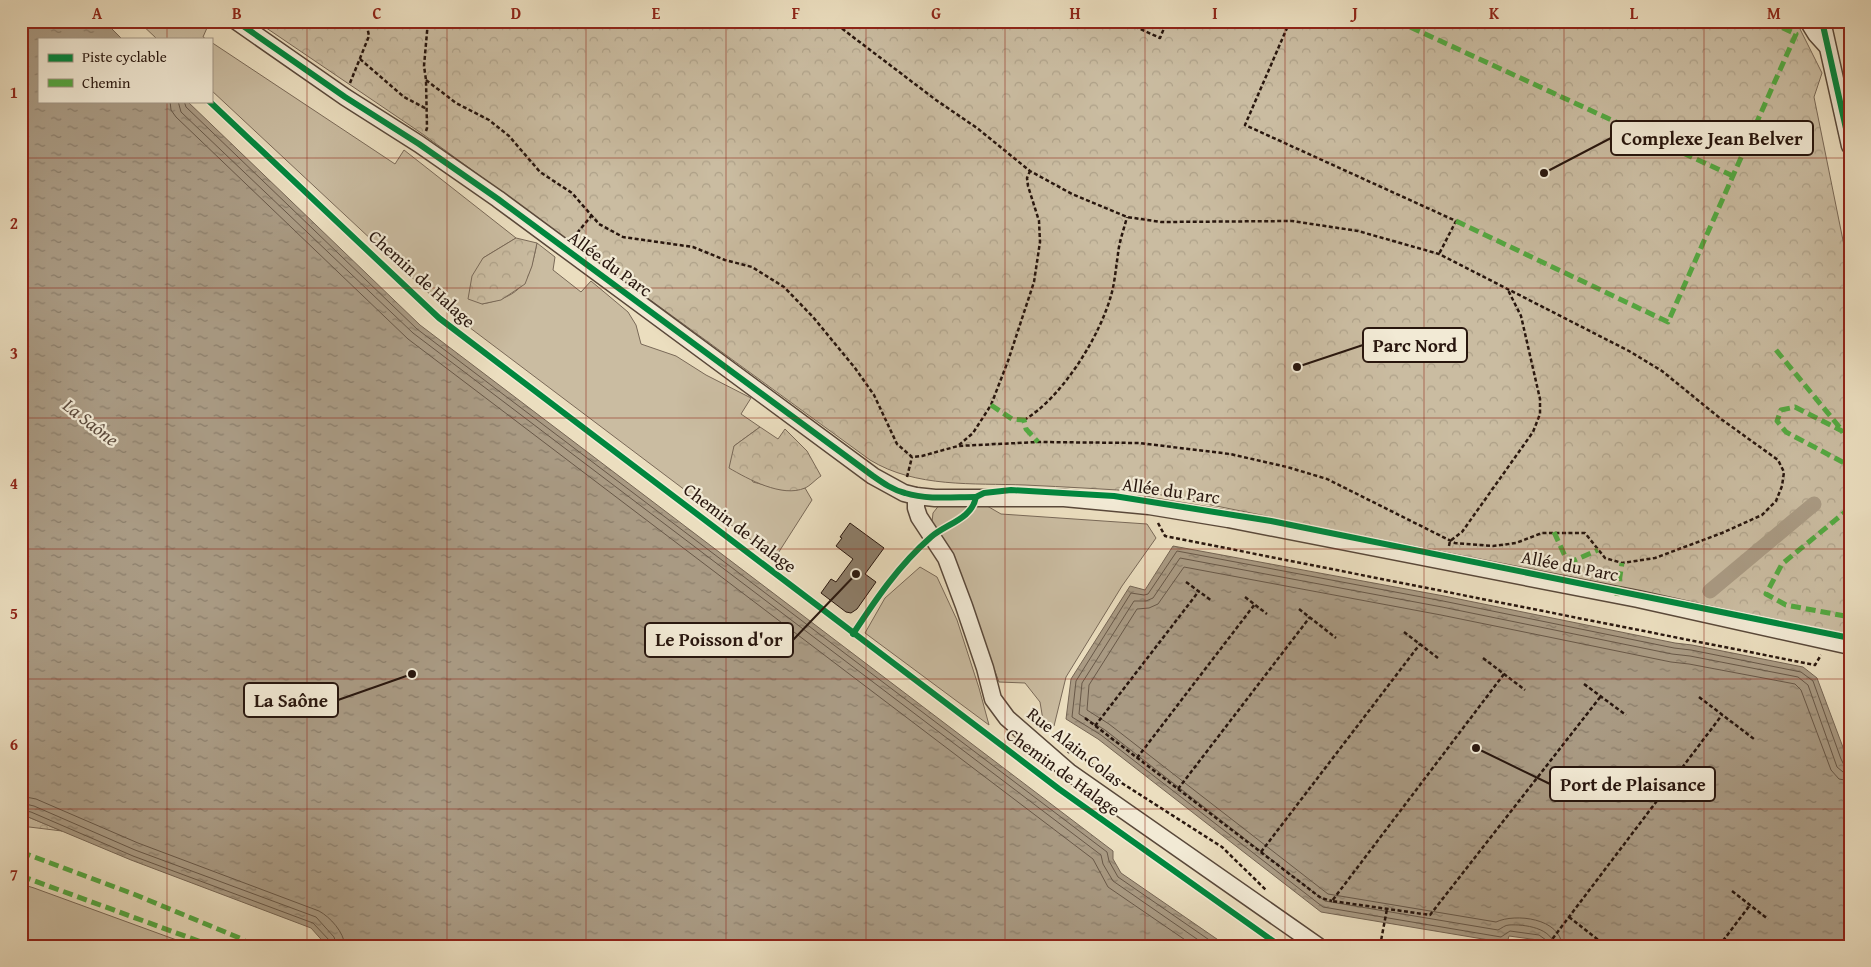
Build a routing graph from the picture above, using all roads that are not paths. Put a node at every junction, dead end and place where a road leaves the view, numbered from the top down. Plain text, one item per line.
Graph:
1 (236, 21) edge
2 (1808, 21) edge
3 (1822, 21) edge
4 (1827, 46) junction
5 (1846, 106) edge
6 (1850, 146) edge
7 (915, 488) junction
8 (1850, 646) edge
9 (1325, 943) edge

1 - 7 street, Allée du Parc
2 - 4 street
3 - 4 street
4 - 5 street
5 - 6 street
7 - 8 street, Allée du Parc
7 - 9 street, Rue Alain Colas

